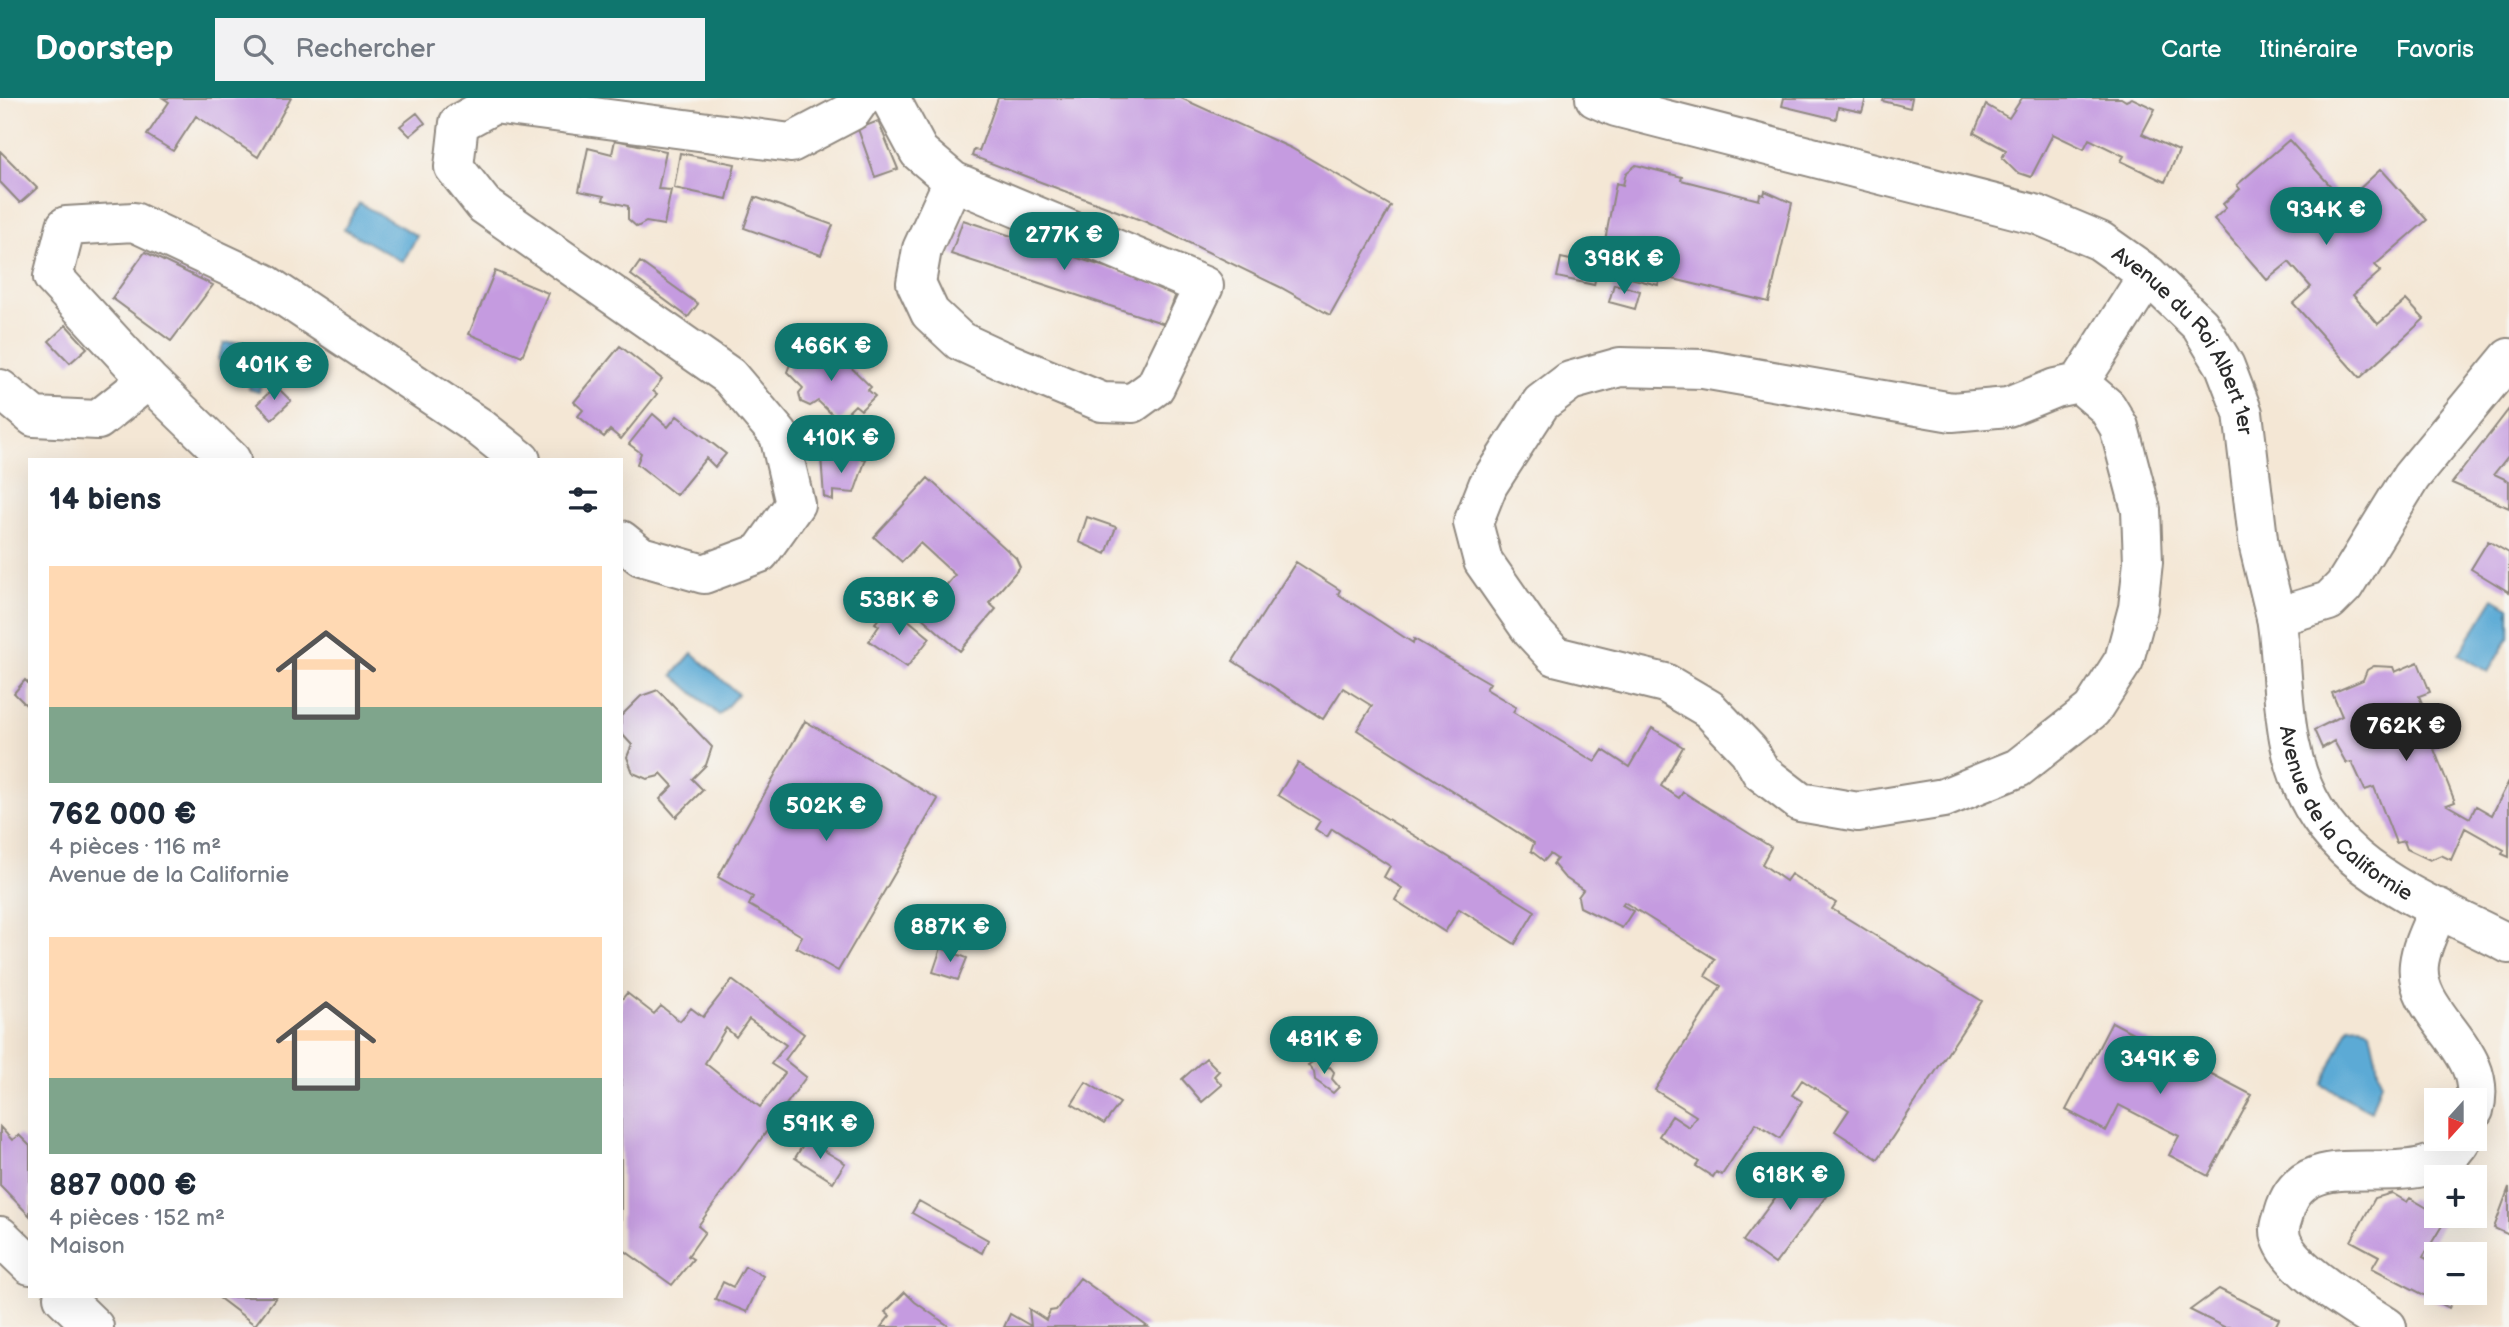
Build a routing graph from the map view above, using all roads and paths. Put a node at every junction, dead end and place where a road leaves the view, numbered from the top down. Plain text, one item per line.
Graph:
1 (861, 98) edge
2 (890, 98) edge
3 (1595, 98) edge
4 (953, 181) junction
5 (2148, 275) junction
6 (2509, 358) edge
7 (148, 380) junction
8 (2079, 383) junction
9 (0, 389) edge
10 (229, 458) edge
11 (518, 458) edge
12 (623, 542) edge
13 (2276, 617) junction
14 (2439, 908) junction
15 (2509, 944) edge
16 (2477, 1088) edge
17 (2450, 1152) edge
18 (0, 1236) edge
19 (28, 1263) edge
20 (64, 1298) edge
21 (94, 1327) edge
22 (2387, 1327) edge

1 - 12 street
2 - 4 street
3 - 5 street, Avenue du Roi Albert 1er
4 - 4 street
5 - 8 street
5 - 13 street, Avenue du Roi Albert 1er
6 - 13 street
7 - 9 street
7 - 10 street
7 - 11 street
8 - 8 street
13 - 14 street, Avenue de la Californie
14 - 15 street, Avenue de la Californie
14 - 16 street
17 - 22 street
18 - 19 street
20 - 21 street

